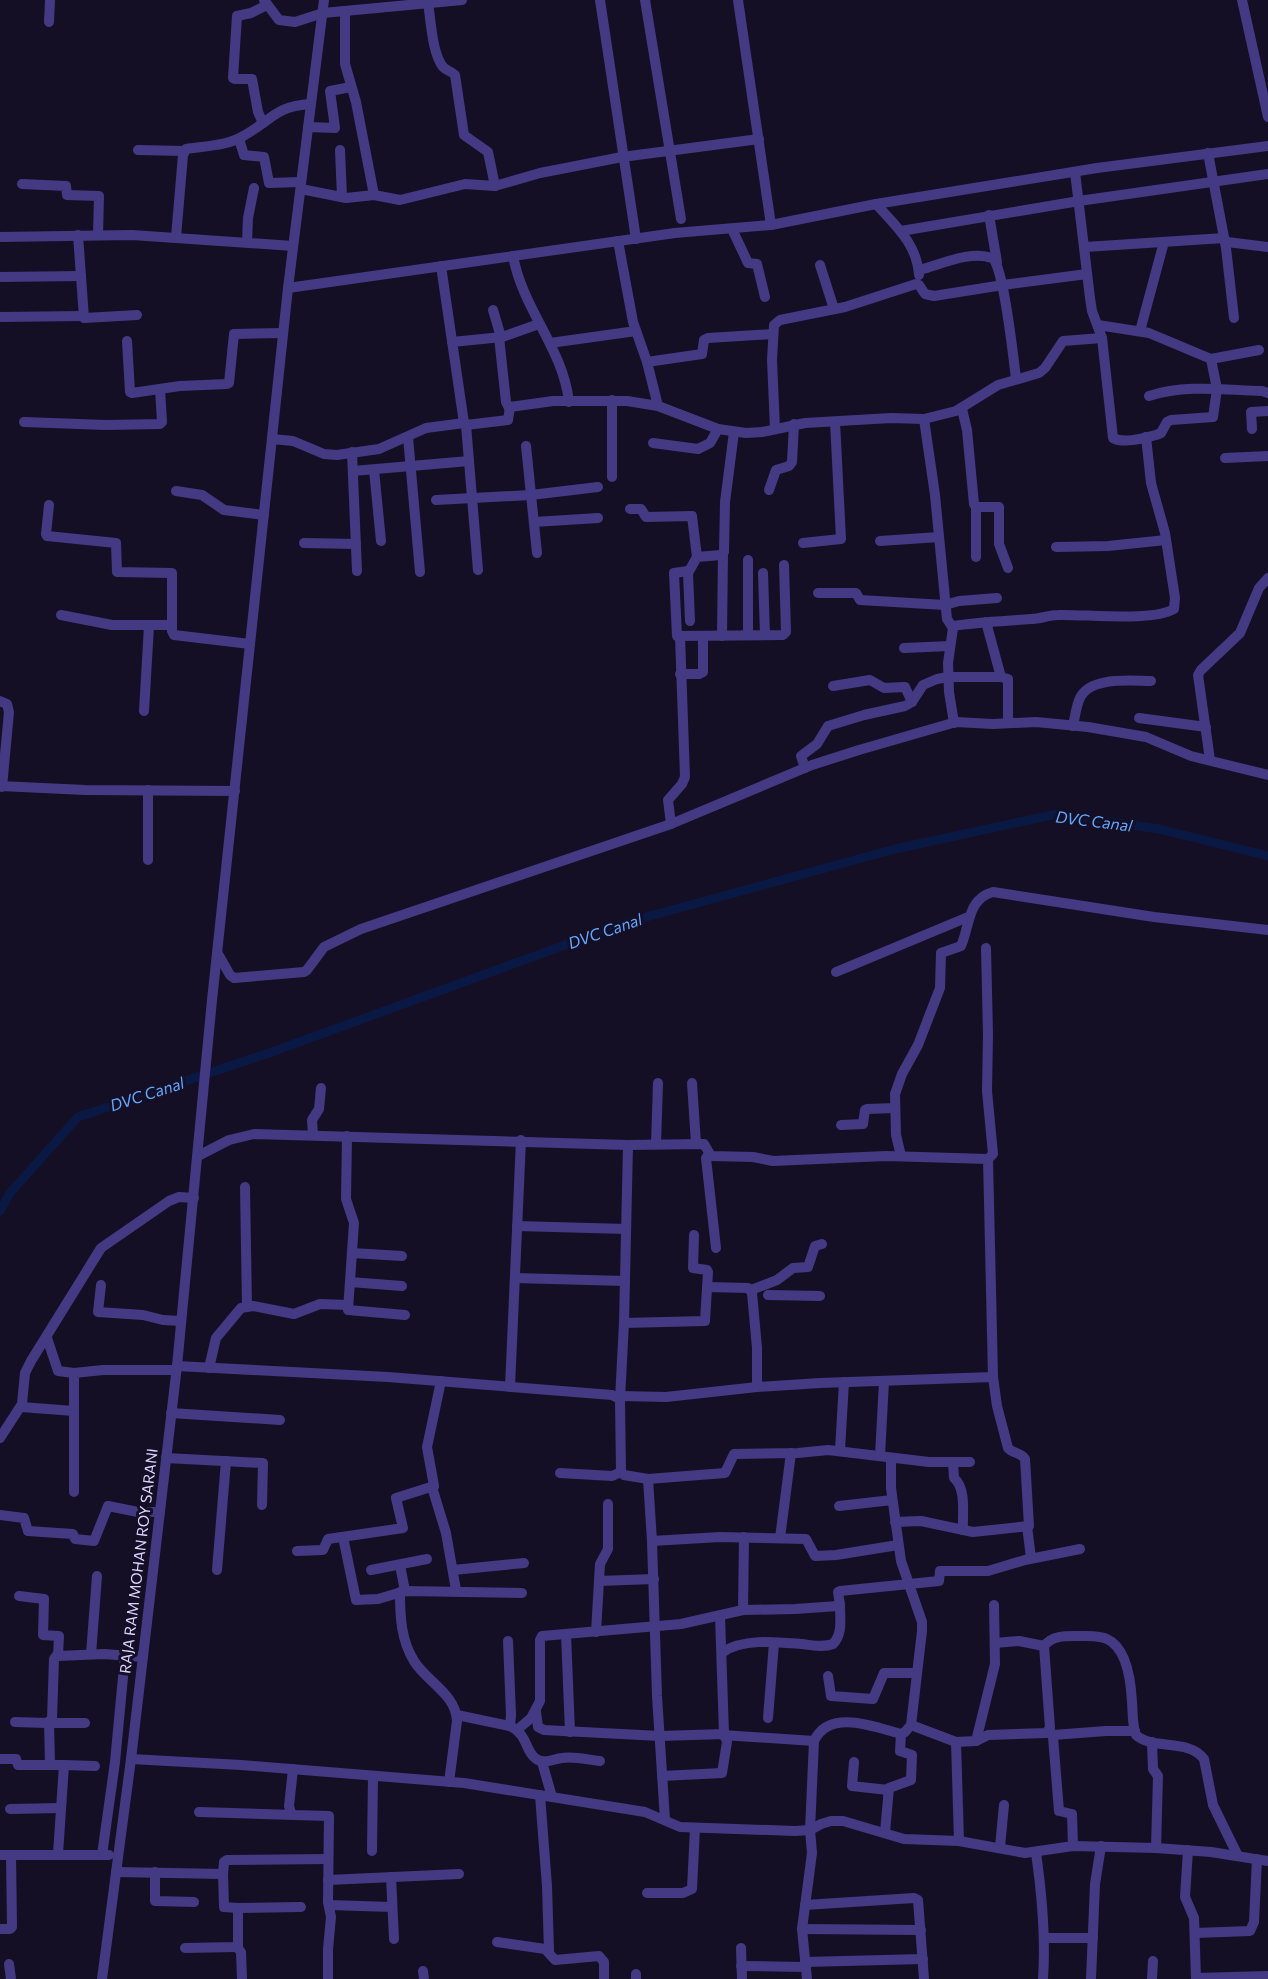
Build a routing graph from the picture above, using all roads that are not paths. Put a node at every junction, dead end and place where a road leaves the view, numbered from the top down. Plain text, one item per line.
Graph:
1 (50, 0) edge
2 (324, 0) edge
3 (462, 0) edge
4 (600, 0) edge
5 (645, 0) edge
6 (738, 0) edge
7 (1242, 0) edge
8 (266, 2) edge
9 (428, 3) junction
10 (345, 11) junction
11 (322, 13) junction
12 (50, 22) dead end
13 (351, 87) junction
14 (311, 104) junction
15 (1268, 117) edge
16 (263, 123) junction
17 (308, 127) junction
18 (239, 139) junction
19 (759, 140) junction
20 (1268, 146) edge
21 (138, 150) dead end
22 (340, 150) dead end
23 (184, 151) junction
24 (671, 151) junction
25 (1208, 153) junction
26 (622, 157) junction
27 (1075, 172) junction
28 (1268, 174) edge
29 (1213, 181) junction
30 (22, 184) dead end
31 (301, 186) junction
32 (495, 186) junction
33 (254, 188) dead end
34 (374, 195) junction
35 (342, 198) junction
36 (1079, 201) junction
37 (876, 204) junction
38 (989, 215) junction
39 (681, 219) dead end
40 (771, 225) junction
41 (732, 229) junction
42 (901, 231) junction
43 (78, 235) junction
44 (98, 235) junction
45 (0, 237) edge
46 (176, 237) junction
47 (1224, 238) junction
48 (636, 239) junction
49 (618, 241) junction
50 (1164, 242) junction
51 (247, 243) junction
52 (293, 246) junction
53 (1085, 247) junction
54 (1268, 247) edge
55 (513, 256) junction
56 (997, 261) junction
57 (820, 265) dead end
58 (441, 266) junction
59 (919, 270) junction
60 (1087, 274) junction
61 (81, 276) junction
62 (0, 277) edge
63 (919, 285) junction
64 (1003, 285) junction
65 (288, 288) junction
66 (765, 297) dead end
67 (834, 309) junction
68 (493, 310) dead end
69 (137, 315) dead end
70 (83, 316) junction
71 (0, 317) edge
72 (1234, 318) dead end
73 (539, 324) junction
74 (1098, 325) junction
75 (636, 331) junction
76 (1140, 331) junction
77 (284, 333) junction
78 (773, 334) junction
79 (500, 337) junction
80 (1102, 338) junction
81 (127, 341) dead end
82 (452, 342) junction
83 (550, 343) junction
84 (1259, 350) dead end
85 (1211, 358) junction
86 (647, 362) junction
87 (1016, 379) junction
88 (160, 389) junction
89 (1218, 389) junction
90 (1268, 393) edge
91 (1149, 396) dead end
92 (612, 400) junction
93 (569, 402) junction
94 (658, 406) junction
95 (508, 408) junction
96 (962, 409) junction
97 (1268, 411) edge
98 (924, 419) junction
99 (24, 422) dead end
100 (835, 422) junction
101 (465, 424) junction
102 (794, 424) junction
103 (718, 429) junction
104 (775, 429) junction
105 (1252, 429) dead end
106 (735, 432) junction
107 (408, 437) junction
108 (1146, 437) junction
109 (272, 439) junction
110 (653, 443) dead end
111 (526, 446) dead end
112 (352, 452) junction
113 (1268, 456) edge
114 (1225, 458) dead end
115 (469, 461) junction
116 (411, 466) junction
117 (374, 470) junction
118 (353, 471) junction
119 (612, 477) dead end
120 (598, 487) dead end
121 (768, 489) dead end
122 (176, 491) dead end
123 (531, 495) junction
124 (472, 498) junction
125 (436, 501) dead end
126 (49, 505) dead end
127 (976, 507) junction
128 (630, 509) dead end
129 (264, 515) junction
130 (598, 518) dead end
131 (534, 522) junction
132 (939, 537) junction
133 (1166, 540) junction
134 (381, 541) dead end
135 (880, 541) dead end
136 (304, 543) dead end
137 (803, 543) dead end
138 (356, 544) junction
139 (1056, 547) dead end
140 (537, 553) dead end
141 (723, 554) junction
142 (697, 557) junction
143 (976, 557) dead end
144 (748, 560) dead end
145 (784, 565) dead end
146 (1008, 568) dead end
147 (357, 570) dead end
148 (478, 570) dead end
149 (688, 571) junction
150 (420, 572) dead end
151 (764, 573) dead end
152 (1268, 578) edge
153 (818, 593) dead end
154 (997, 598) dead end
155 (945, 605) junction
156 (61, 615) dead end
157 (690, 621) dead end
158 (986, 622) junction
159 (172, 625) junction
160 (149, 626) junction
161 (952, 626) junction
162 (748, 635) junction
163 (765, 635) junction
164 (680, 636) junction
165 (703, 636) junction
166 (722, 636) junction
167 (250, 644) junction
168 (950, 646) junction
169 (904, 648) dead end
170 (680, 674) junction
171 (948, 677) junction
172 (1002, 677) junction
173 (1151, 681) dead end
174 (833, 686) dead end
175 (0, 701) edge
176 (912, 702) junction
177 (144, 711) dead end
178 (1139, 718) dead end
179 (954, 723) junction
180 (1008, 723) junction
181 (1073, 726) junction
182 (1206, 727) junction
183 (1209, 760) junction
184 (805, 768) junction
185 (1268, 776) edge
186 (1, 787) edge
187 (148, 790) junction
188 (235, 791) junction
189 (671, 824) junction
190 (148, 860) dead end
191 (968, 917) junction
192 (1268, 930) edge
193 (986, 948) dead end
194 (218, 954) junction
195 (836, 972) dead end
196 (658, 1083) dead end
197 (693, 1083) dead end
198 (321, 1088) dead end
199 (895, 1108) junction
200 (841, 1125) dead end
201 (312, 1135) junction
202 (347, 1136) junction
203 (521, 1140) junction
204 (656, 1144) junction
205 (696, 1144) junction
206 (628, 1145) junction
207 (198, 1151) junction
208 (709, 1154) junction
209 (901, 1156) junction
210 (988, 1160) junction
211 (245, 1187) dead end
212 (194, 1198) junction
213 (517, 1226) junction
214 (626, 1229) junction
215 (694, 1235) dead end
216 (822, 1244) dead end
217 (716, 1248) dead end
218 (352, 1253) junction
219 (402, 1256) dead end
220 (515, 1278) junction
221 (625, 1281) junction
222 (350, 1282) junction
223 (101, 1285) dead end
224 (402, 1286) dead end
225 (707, 1287) junction
226 (751, 1290) junction
227 (768, 1295) dead end
228 (820, 1296) dead end
229 (348, 1305) junction
230 (247, 1306) junction
231 (405, 1315) dead end
232 (181, 1321) junction
233 (624, 1323) junction
234 (47, 1338) junction
235 (176, 1368) junction
236 (209, 1368) junction
237 (74, 1373) junction
238 (993, 1377) junction
239 (441, 1381) junction
240 (884, 1381) junction
241 (844, 1382) junction
242 (510, 1387) junction
243 (757, 1387) junction
244 (620, 1398) junction
245 (21, 1407) junction
246 (74, 1411) junction
247 (171, 1413) junction
248 (280, 1420) dead end
249 (0, 1438) edge
250 (840, 1450) junction
251 (791, 1453) junction
252 (886, 1457) junction
253 (166, 1458) junction
254 (226, 1461) junction
255 (970, 1462) dead end
256 (953, 1463) junction
257 (621, 1472) junction
258 (560, 1473) dead end
259 (648, 1479) junction
260 (432, 1487) junction
261 (74, 1492) dead end
262 (892, 1500) junction
263 (608, 1504) dead end
264 (262, 1505) dead end
265 (839, 1506) dead end
266 (160, 1512) junction
267 (0, 1515) edge
268 (895, 1522) junction
269 (1027, 1526) junction
270 (963, 1530) junction
271 (343, 1537) junction
272 (744, 1537) junction
273 (780, 1538) junction
274 (652, 1541) junction
275 (898, 1545) junction
276 (1080, 1549) dead end
277 (297, 1551) dead end
278 (427, 1558) dead end
279 (1031, 1558) junction
280 (524, 1563) dead end
281 (400, 1565) junction
282 (217, 1570) dead end
283 (371, 1570) dead end
284 (453, 1570) junction
285 (97, 1576) dead end
286 (654, 1579) junction
287 (599, 1581) junction
288 (908, 1584) junction
289 (456, 1590) junction
290 (402, 1592) junction
291 (522, 1593) dead end
292 (19, 1596) dead end
293 (840, 1605) junction
294 (994, 1605) dead end
295 (743, 1610) junction
296 (720, 1616) junction
297 (655, 1626) junction
298 (596, 1632) junction
299 (566, 1634) junction
300 (508, 1641) dead end
301 (774, 1642) junction
302 (995, 1643) junction
303 (1044, 1646) junction
304 (723, 1652) junction
305 (91, 1654) junction
306 (57, 1655) junction
307 (125, 1656) junction
308 (143, 1657) junction
309 (917, 1673) junction
310 (828, 1676) dead end
311 (536, 1712) junction
312 (457, 1715) junction
313 (768, 1718) dead end
314 (15, 1722) dead end
315 (48, 1723) junction
316 (85, 1723) dead end
317 (911, 1725) junction
318 (513, 1728) junction
319 (570, 1731) junction
320 (1134, 1731) junction
321 (1051, 1733) junction
322 (724, 1734) junction
323 (901, 1734) junction
324 (660, 1736) junction
325 (814, 1740) junction
326 (976, 1741) junction
327 (956, 1742) junction
328 (1152, 1742) junction
329 (0, 1759) edge
330 (131, 1759) junction
331 (600, 1761) dead end
332 (542, 1762) junction
333 (854, 1762) dead end
334 (50, 1764) junction
335 (64, 1765) junction
336 (95, 1766) dead end
337 (292, 1769) junction
338 (372, 1776) junction
339 (662, 1776) junction
340 (448, 1782) junction
341 (888, 1790) junction
342 (540, 1795) junction
343 (552, 1797) junction
344 (1004, 1805) dead end
345 (60, 1808) junction
346 (10, 1809) dead end
347 (199, 1812) dead end
348 (294, 1815) junction
349 (665, 1820) junction
350 (695, 1828) junction
351 (810, 1830) junction
352 (885, 1832) junction
353 (959, 1840) junction
354 (1072, 1846) junction
355 (1101, 1846) junction
356 (1000, 1847) junction
357 (1156, 1848) junction
358 (1188, 1850) junction
359 (372, 1851) dead end
360 (1036, 1853) junction
361 (58, 1854) junction
362 (5, 1855) edge
363 (102, 1855) junction
364 (118, 1855) junction
365 (1238, 1856) junction
366 (328, 1859) junction
367 (1263, 1860) edge
368 (116, 1872) junction
369 (155, 1872) junction
370 (223, 1874) junction
371 (459, 1874) dead end
372 (391, 1877) junction
373 (328, 1880) junction
374 (646, 1893) dead end
375 (194, 1902) dead end
376 (329, 1905) junction
377 (805, 1905) junction
378 (301, 1907) dead end
379 (393, 1907) junction
380 (237, 1908) junction
381 (0, 1929) edge
382 (802, 1929) junction
383 (921, 1930) junction
384 (1195, 1933) junction
385 (1045, 1938) junction
386 (1093, 1938) junction
387 (394, 1939) dead end
388 (497, 1942) dead end
389 (237, 1947) junction
390 (185, 1948) dead end
391 (741, 1948) dead end
392 (549, 1951) junction
393 (923, 1959) junction
394 (1153, 1961) dead end
395 (9, 1964) dead end
396 (805, 1964) junction
397 (741, 1966) junction
398 (1268, 1976) edge
399 (1223, 1978) edge
400 (11, 1979) edge
401 (102, 1979) edge
402 (243, 1979) edge
403 (328, 1979) edge
404 (604, 1979) edge
405 (742, 1979) edge
406 (807, 1979) edge
407 (924, 1979) edge
408 (1043, 1979) edge
409 (1090, 1979) edge
410 (1152, 1979) edge
411 (1196, 1979) edge

1 - 12 street
2 - 11 street, RAJA RAM MOHAN ROY SARANI
3 - 9 street
4 - 26 street
5 - 24 street
6 - 19 street
7 - 15 street
8 - 11 street
8 - 16 street
9 - 10 street
9 - 32 street
10 - 11 street
10 - 13 street
11 - 14 street, RAJA RAM MOHAN ROY SARANI
13 - 17 street
13 - 34 street
14 - 16 street
14 - 17 street, RAJA RAM MOHAN ROY SARANI
16 - 18 street
17 - 31 street, RAJA RAM MOHAN ROY SARANI
18 - 23 street
18 - 31 street
19 - 24 street
19 - 40 street
20 - 25 street
21 - 23 street
22 - 35 street
23 - 46 street
24 - 26 street
24 - 39 street
25 - 27 street
25 - 29 street
26 - 32 street
26 - 48 street
27 - 36 street
27 - 37 street
28 - 29 street
29 - 36 street
29 - 47 street
30 - 44 street
31 - 35 street
31 - 52 street, RAJA RAM MOHAN ROY SARANI
32 - 34 street
33 - 51 street
34 - 35 street
36 - 38 street
36 - 53 street
37 - 40 street
37 - 42 street
38 - 42 street
38 - 56 street
40 - 41 street
41 - 48 street
41 - 66 street
42 - 59 street
43 - 44 street
43 - 45 street
43 - 61 street
44 - 46 street
46 - 51 street
47 - 50 street
47 - 54 street
47 - 72 street
48 - 49 street
49 - 55 street
49 - 75 street
50 - 53 street
50 - 76 street
51 - 52 street
52 - 65 street, RAJA RAM MOHAN ROY SARANI
53 - 60 street
55 - 58 street
55 - 73 street
56 - 59 street
56 - 64 street
57 - 67 street
58 - 65 street
58 - 82 street
59 - 63 street
60 - 64 street
60 - 74 street
61 - 62 street
61 - 70 street
63 - 64 street
63 - 67 street
64 - 87 street
65 - 77 street, RAJA RAM MOHAN ROY SARANI
67 - 78 street
68 - 79 street
69 - 70 street
70 - 71 street
73 - 79 street
73 - 83 street
74 - 76 street
74 - 80 street
75 - 83 street
75 - 86 street
76 - 85 street
77 - 88 street
77 - 109 street, RAJA RAM MOHAN ROY SARANI
78 - 86 street
78 - 104 street
79 - 82 street
79 - 95 street
80 - 87 street
80 - 108 street
81 - 88 street
82 - 101 street
83 - 93 street
84 - 85 street
85 - 89 street
86 - 94 street
87 - 96 street
88 - 99 street
89 - 90 street
89 - 91 street
89 - 108 street
92 - 93 street
92 - 94 street
92 - 119 street
93 - 95 street
94 - 103 street
95 - 101 street
96 - 98 street
96 - 127 street
97 - 105 street
98 - 100 street
98 - 132 street
100 - 102 street
100 - 137 street
101 - 107 street
101 - 115 street
102 - 104 street
102 - 121 street
103 - 106 street
103 - 110 street
104 - 106 street
106 - 141 street
107 - 112 street
107 - 116 street
108 - 133 street
109 - 112 street
109 - 129 street, RAJA RAM MOHAN ROY SARANI
111 - 123 street
112 - 118 street
113 - 114 street
115 - 116 street
115 - 124 street
116 - 117 street
116 - 150 street
117 - 118 street
117 - 134 street
118 - 138 street
120 - 123 street
122 - 129 street
123 - 124 street
123 - 131 street
124 - 125 street
124 - 148 street
126 - 159 street
127 - 143 street
127 - 146 street
128 - 142 street
129 - 167 street, RAJA RAM MOHAN ROY SARANI
130 - 131 street
131 - 140 street
132 - 135 street
132 - 155 street
133 - 139 street
133 - 158 street
136 - 138 street
138 - 147 street
141 - 142 street
141 - 166 street
142 - 149 street
144 - 162 street
145 - 163 street
149 - 157 street
149 - 164 street
151 - 163 street
152 - 182 street
153 - 155 street
154 - 155 street
155 - 161 street
156 - 160 street
158 - 161 street
158 - 172 street
159 - 160 street
159 - 167 street
160 - 177 street
161 - 168 street
162 - 163 street
162 - 166 street
164 - 165 street
164 - 170 street
165 - 166 street
165 - 170 street
167 - 188 street, RAJA RAM MOHAN ROY SARANI
168 - 169 street
168 - 171 street
170 - 189 street
171 - 172 street
171 - 176 street
171 - 179 street
172 - 180 street
173 - 181 street
174 - 176 street
175 - 186 street
176 - 184 street
178 - 182 street
179 - 180 street
179 - 184 street
180 - 181 street
181 - 183 street
182 - 183 street
183 - 185 street
184 - 189 street
186 - 187 street
187 - 188 street
187 - 190 street
188 - 194 street, RAJA RAM MOHAN ROY SARANI
189 - 194 street
191 - 192 street
191 - 195 street
191 - 199 street
193 - 210 street
194 - 207 street, RAJA RAM MOHAN ROY SARANI
196 - 204 street
197 - 205 street
198 - 201 street
199 - 200 street
199 - 209 street
201 - 202 street
201 - 207 street
202 - 203 street
202 - 218 street
203 - 206 street
203 - 213 street
204 - 205 street
204 - 206 street
205 - 208 street
206 - 214 street
207 - 212 street, RAJA RAM MOHAN ROY SARANI
208 - 209 street
208 - 217 street
209 - 210 street
210 - 238 street
211 - 230 street
212 - 232 street, RAJA RAM MOHAN ROY SARANI
212 - 234 street
213 - 214 street
213 - 220 street
214 - 221 street
215 - 225 street
216 - 226 street
218 - 219 street
218 - 222 street
220 - 221 street
220 - 242 street
221 - 233 street
222 - 224 street
222 - 229 street
223 - 232 street
225 - 226 street
225 - 233 street
226 - 243 street
227 - 228 street
229 - 230 street
229 - 231 street
230 - 236 street
232 - 235 street, RAJA RAM MOHAN ROY SARANI
233 - 244 street
234 - 237 street
234 - 245 street
235 - 236 street
235 - 237 street
235 - 247 street, RAJA RAM MOHAN ROY SARANI
236 - 239 street
237 - 246 street
238 - 240 street
238 - 269 street
239 - 242 street
239 - 260 street
240 - 241 street
240 - 252 street
241 - 243 street
241 - 250 street
242 - 244 street
243 - 244 street
244 - 257 street
245 - 246 street
245 - 249 street
246 - 261 street
247 - 248 street
247 - 253 street, RAJA RAM MOHAN ROY SARANI
250 - 251 street
250 - 252 street
251 - 259 street
251 - 273 street
252 - 256 street
252 - 262 street
253 - 254 street
253 - 266 street, RAJA RAM MOHAN ROY SARANI
254 - 264 street
254 - 282 street
255 - 256 street
256 - 270 street
257 - 258 street
257 - 259 street
259 - 274 street
260 - 271 street
260 - 284 street
262 - 265 street
262 - 268 street
263 - 287 street
266 - 267 street
266 - 308 street, RAJA RAM MOHAN ROY SARANI
268 - 270 street
268 - 275 street
269 - 270 street
269 - 279 street
271 - 277 street
271 - 290 street
272 - 273 street
272 - 274 street
272 - 295 street
273 - 275 street
274 - 286 street
275 - 288 street
276 - 279 street
278 - 281 street
279 - 288 street
280 - 284 street
281 - 283 street
281 - 290 street
284 - 289 street
285 - 305 street
286 - 287 street
286 - 297 street
287 - 298 street
288 - 293 street
288 - 309 street
289 - 290 street
289 - 291 street
290 - 312 street
292 - 306 street
293 - 295 street
293 - 301 street
294 - 302 street
295 - 296 street
296 - 297 street
296 - 304 street
297 - 298 street
297 - 324 street
298 - 299 street
299 - 311 street
299 - 319 street
300 - 318 street
301 - 304 street
301 - 313 street
302 - 303 street
302 - 326 street
303 - 320 street
303 - 321 street
304 - 322 street
305 - 306 street
305 - 307 street
306 - 315 street
307 - 308 street
307 - 363 street
308 - 330 street, RAJA RAM MOHAN ROY SARANI
309 - 310 street
309 - 317 street
311 - 318 street
311 - 319 street
312 - 318 street
312 - 340 street
314 - 315 street
315 - 316 street
315 - 334 street
317 - 323 street
317 - 327 street
318 - 332 street
319 - 324 street
320 - 321 street
320 - 328 street
321 - 326 street
321 - 354 street
322 - 324 street
322 - 325 street
322 - 339 street
323 - 325 street
323 - 341 street
324 - 339 street
325 - 351 street
326 - 327 street
327 - 353 street
328 - 357 street
328 - 365 street
329 - 334 street
330 - 337 street
330 - 364 street, RAJA RAM MOHAN ROY SARANI
331 - 332 street
332 - 343 street
333 - 341 street
334 - 335 street
335 - 336 street
335 - 345 street
337 - 338 street
337 - 348 street
338 - 340 street
338 - 359 street
339 - 349 street
340 - 342 street
341 - 352 street
342 - 343 street
342 - 392 street
343 - 349 street
344 - 356 street
345 - 346 street
345 - 361 street
347 - 348 street
348 - 366 street
349 - 350 street
350 - 351 street
350 - 374 street
351 - 352 street
351 - 377 street
352 - 353 street
353 - 356 street
354 - 355 street
354 - 360 street
355 - 357 street
355 - 386 street
356 - 360 street
357 - 358 street
358 - 365 street
358 - 384 street
360 - 385 street
361 - 362 street
361 - 363 street
362 - 381 street
363 - 364 street
364 - 368 street, RAJA RAM MOHAN ROY SARANI
365 - 367 street
366 - 370 street
366 - 373 street
367 - 384 street
368 - 369 street
368 - 401 street, RAJA RAM MOHAN ROY SARANI
369 - 370 street
369 - 375 street
370 - 380 street
371 - 372 street
372 - 373 street
372 - 379 street
373 - 376 street
376 - 379 street
376 - 403 street
377 - 382 street
377 - 383 street
378 - 380 street
379 - 387 street
380 - 389 street
382 - 383 street
382 - 396 street
383 - 393 street
384 - 411 street
385 - 386 street
385 - 408 street
386 - 409 street
388 - 392 street
389 - 390 street
389 - 402 street
391 - 397 street
392 - 404 street
393 - 396 street
393 - 407 street
394 - 410 street
395 - 400 street
396 - 397 street
396 - 406 street
397 - 405 street
398 - 399 street
399 - 411 street

